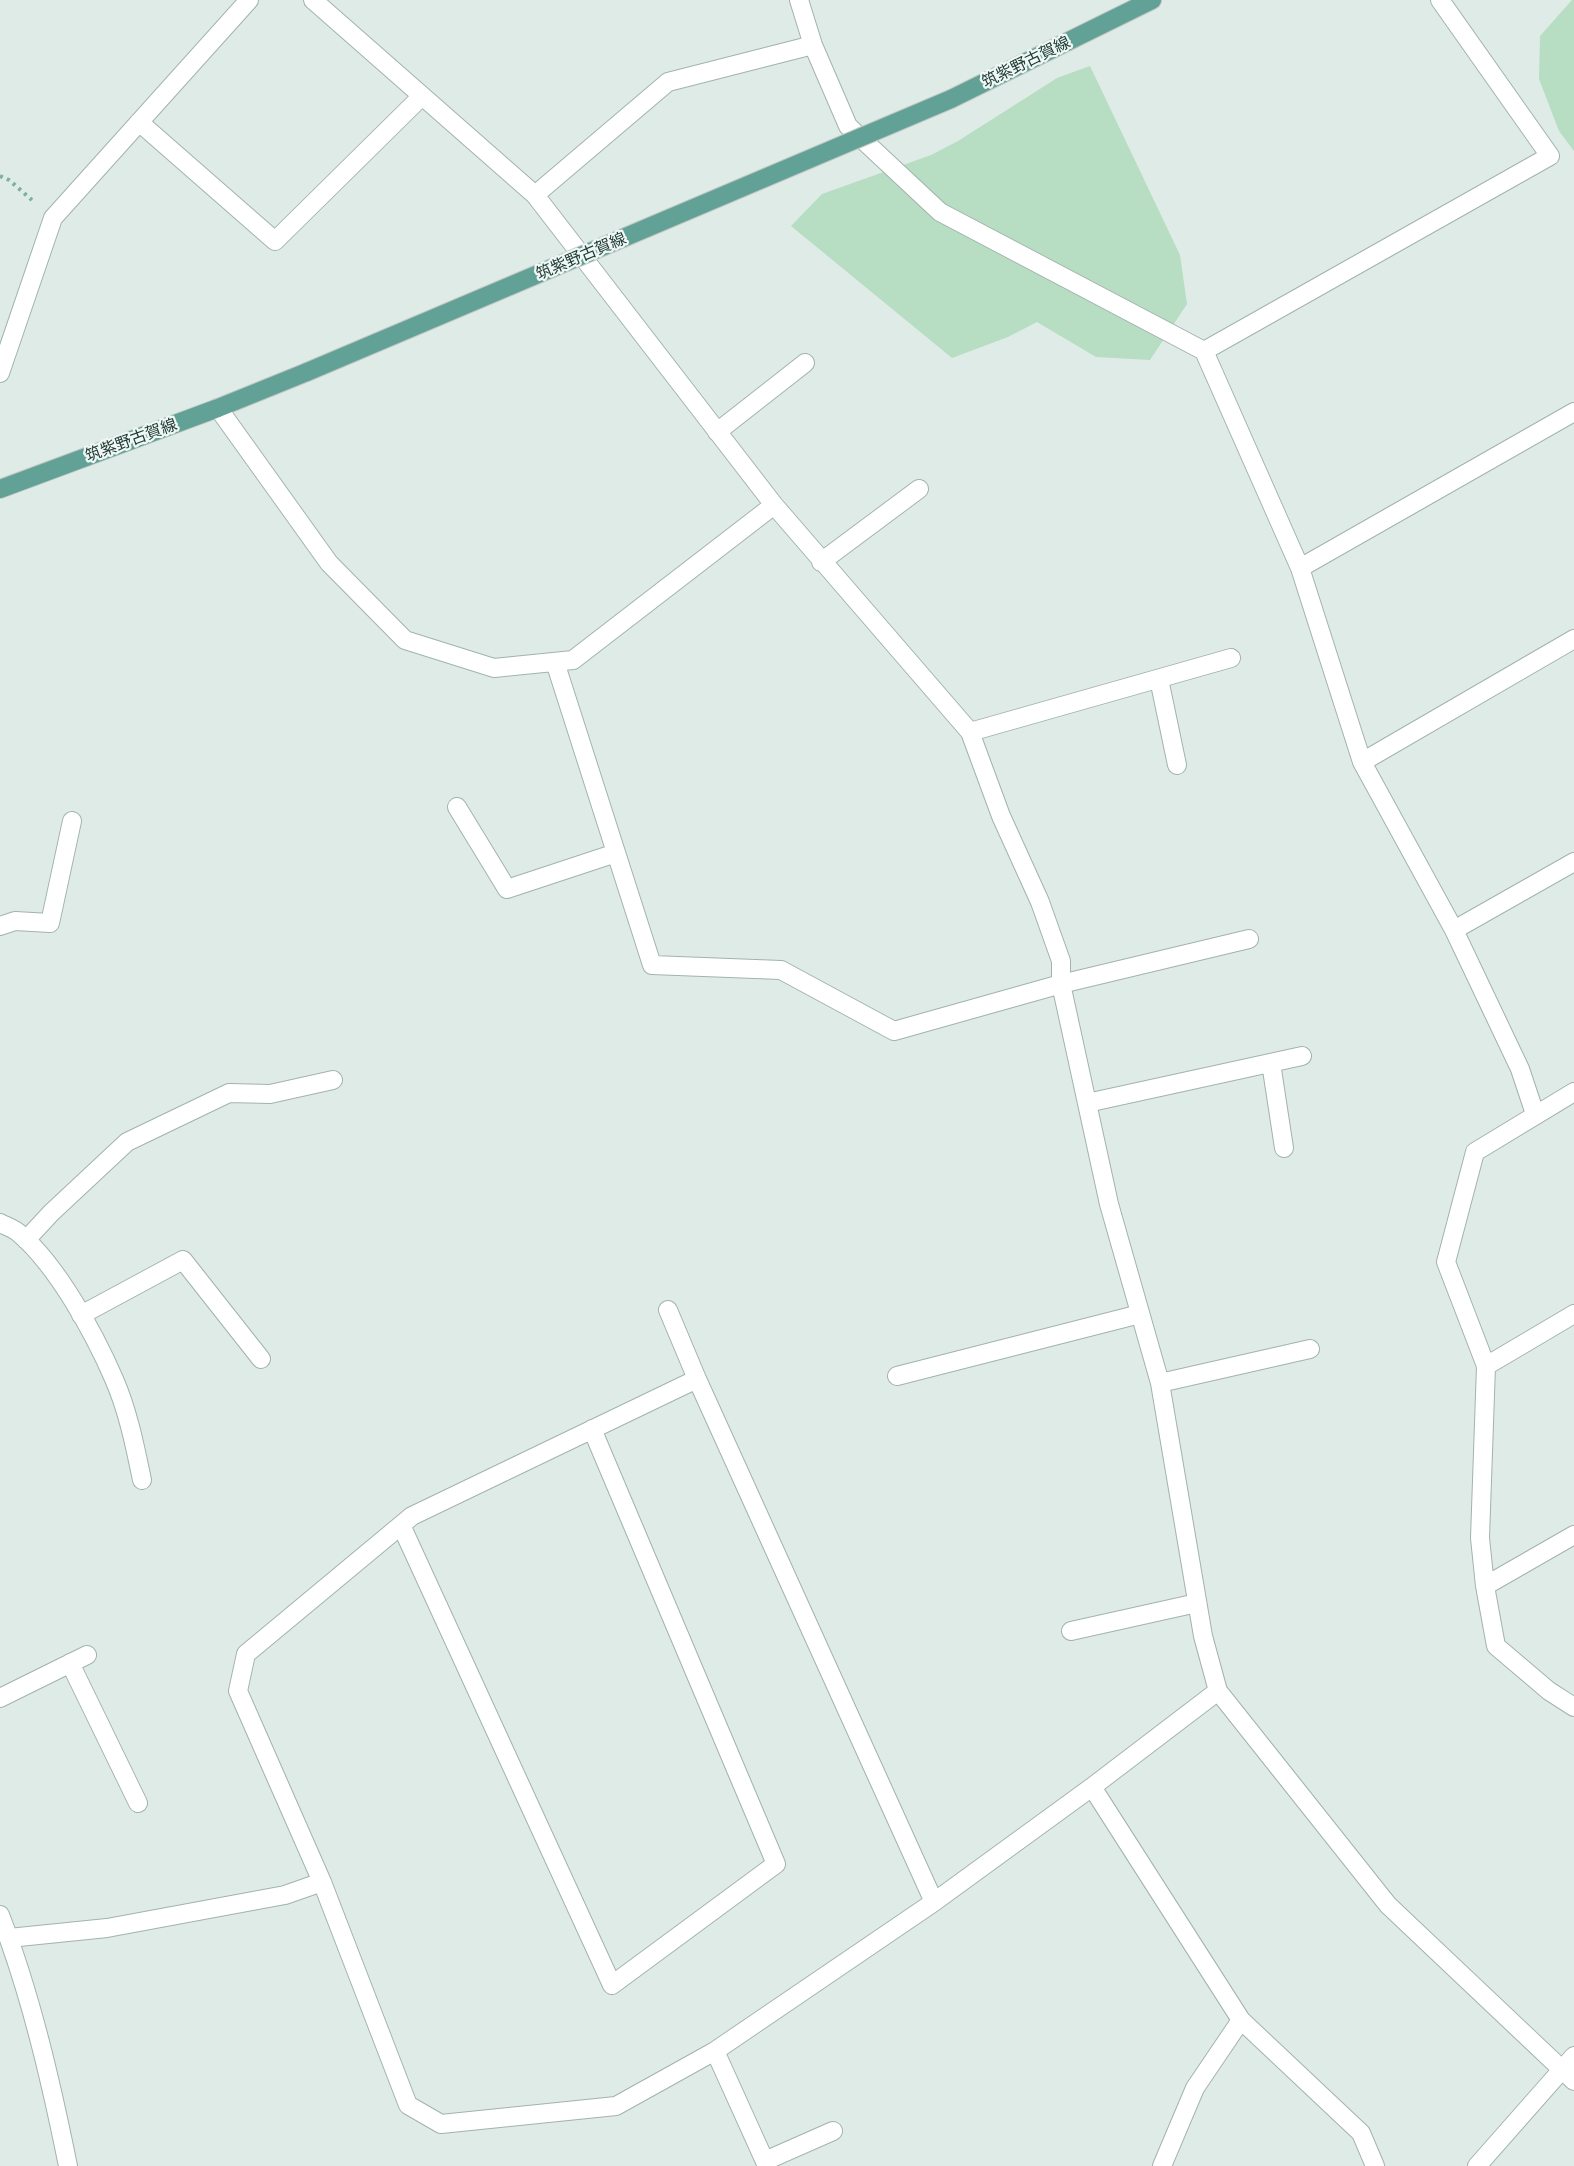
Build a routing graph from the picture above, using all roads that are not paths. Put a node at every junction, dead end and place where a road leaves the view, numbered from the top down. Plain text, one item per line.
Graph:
1 (249, 0) edge
2 (313, 0) edge
3 (799, 0) edge
4 (1152, 0) edge
5 (1440, 0) edge
6 (813, 45) junction
7 (422, 96) junction
8 (139, 122) junction
9 (535, 195) junction
10 (1204, 351) junction
11 (805, 363) dead end
12 (0, 373) edge
13 (218, 408) junction
14 (1574, 412) edge
15 (717, 432) junction
16 (0, 489) edge
17 (919, 489) dead end
18 (774, 505) junction
19 (821, 562) junction
20 (1300, 568) junction
21 (1574, 639) edge
22 (1231, 658) dead end
23 (555, 662) junction
24 (1159, 679) junction
25 (970, 732) junction
26 (1362, 762) junction
27 (1177, 765) dead end
28 (457, 807) dead end
29 (72, 821) dead end
30 (616, 853) junction
31 (1574, 862) edge
32 (0, 926) edge
33 (1454, 930) junction
34 (1249, 939) dead end
35 (1061, 984) junction
36 (1302, 1056) dead end
37 (1271, 1063) junction
38 (333, 1080) dead end
39 (1574, 1092) edge
40 (1087, 1103) junction
41 (1535, 1114) junction
42 (1284, 1148) dead end
43 (0, 1223) edge
44 (26, 1240) junction
45 (668, 1310) dead end
46 (1140, 1314) junction
47 (1574, 1314) edge
48 (81, 1315) junction
49 (1310, 1349) dead end
50 (261, 1359) dead end
51 (1486, 1366) junction
52 (897, 1376) dead end
53 (697, 1379) junction
54 (1160, 1383) junction
55 (592, 1429) junction
56 (142, 1480) dead end
57 (401, 1525) junction
58 (1574, 1535) edge
59 (1485, 1586) junction
60 (1197, 1603) junction
61 (1071, 1631) dead end
62 (87, 1654) dead end
63 (70, 1663) junction
64 (1218, 1691) junction
65 (0, 1698) edge
66 (1574, 1707) edge
67 (1092, 1787) junction
68 (138, 1803) dead end
69 (322, 1882) junction
70 (934, 1902) junction
71 (0, 1915) edge
72 (9, 1938) junction
73 (1241, 2020) junction
74 (715, 2051) junction
75 (1570, 2068) edge
76 (833, 2132) dead end
77 (766, 2164) edge
78 (68, 2166) edge
79 (1162, 2166) edge
80 (1375, 2166) edge
81 (1476, 2166) edge

1 - 8 street
2 - 7 street
3 - 6 street
4 - 13 main road, 筑紫野古賀線, bridge
5 - 10 street
6 - 9 street
6 - 10 street
7 - 8 street
7 - 9 street
8 - 12 street
9 - 15 street
10 - 20 street
11 - 15 street
13 - 16 main road, 筑紫野古賀線
13 - 23 street
14 - 20 street
15 - 18 street
17 - 19 street
18 - 19 street
18 - 23 street
19 - 25 street
20 - 26 street
21 - 26 street
22 - 24 street
23 - 30 street
24 - 25 street
24 - 27 street
25 - 35 street
26 - 33 street
28 - 30 street
29 - 32 street
30 - 35 street
31 - 33 street
33 - 41 street
34 - 35 street
35 - 40 street
36 - 37 street
37 - 40 street
37 - 42 street
38 - 44 street
39 - 41 street
40 - 46 street
41 - 51 street
43 - 44 street
44 - 48 street
45 - 53 street
46 - 52 street
46 - 54 street
47 - 51 street
48 - 50 street
48 - 56 street
49 - 54 street
51 - 59 street
53 - 55 street
53 - 70 street
54 - 60 street
55 - 57 street
55 - 57 street
57 - 69 street
58 - 59 street
59 - 66 street
60 - 61 street
60 - 64 street
62 - 63 street
63 - 65 street
63 - 68 street
64 - 67 street
64 - 75 street
67 - 70 street
67 - 73 street
69 - 72 street
69 - 74 street
70 - 74 street
71 - 72 street
72 - 78 street
73 - 79 street
73 - 80 street
74 - 77 street
75 - 81 street
76 - 77 street

